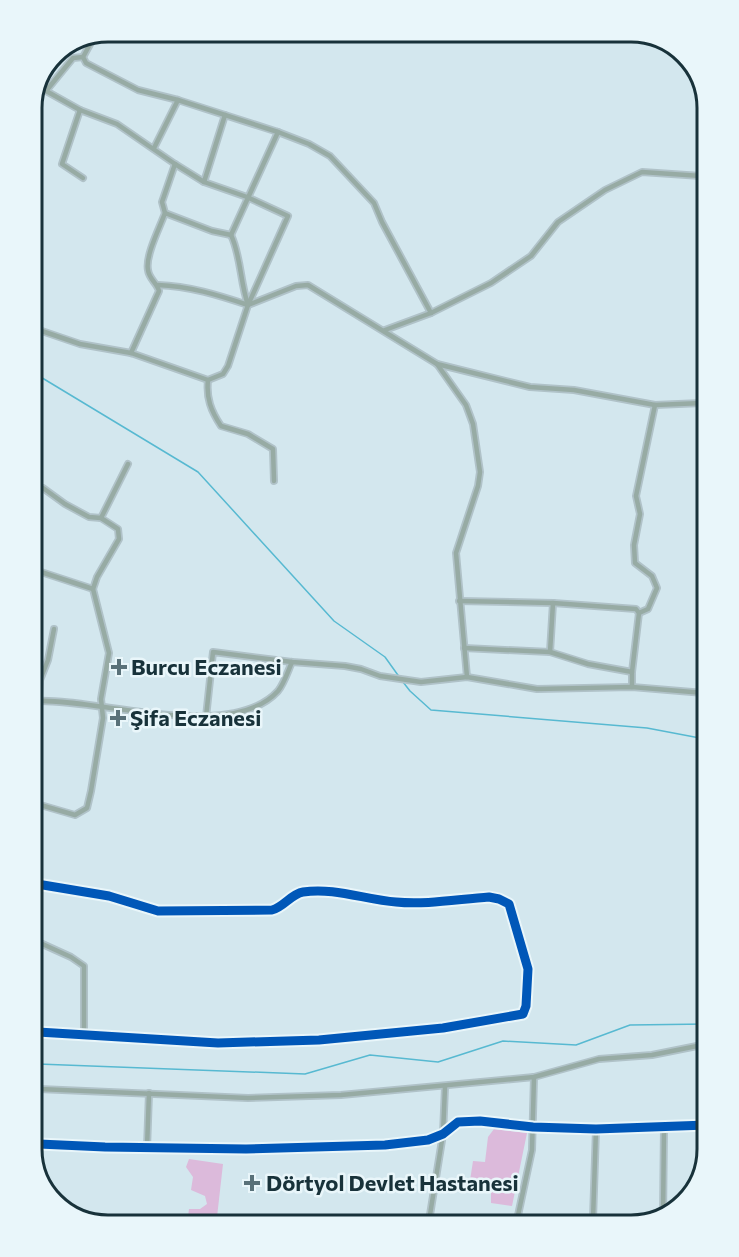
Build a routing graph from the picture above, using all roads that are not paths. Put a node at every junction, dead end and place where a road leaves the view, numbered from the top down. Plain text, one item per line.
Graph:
1 (90, 45) edge
2 (83, 57) junction
3 (46, 91) joint
4 (178, 99) junction
5 (80, 110) junction
6 (225, 115) junction
7 (278, 132) junction
8 (154, 148) junction
9 (175, 164) junction
10 (697, 176) edge
11 (83, 177) dead end
12 (204, 182) junction
13 (247, 197) junction
14 (165, 213) junction
15 (231, 235) junction
16 (158, 285) junction
17 (248, 305) junction
18 (431, 313) junction
19 (385, 330) junction
20 (42, 331) edge
21 (131, 353) junction
22 (437, 364) junction
23 (208, 380) junction
24 (697, 403) edge
25 (655, 405) junction
26 (128, 464) dead end
27 (274, 481) dead end
28 (42, 488) edge
29 (101, 518) junction
30 (42, 572) edge
31 (93, 589) junction
32 (459, 601) junction
33 (552, 603) junction
34 (639, 613) junction
35 (54, 628) dead end
36 (464, 648) junction
37 (550, 652) junction
38 (292, 663) junction
39 (632, 672) junction
40 (42, 675) edge
41 (467, 677) junction
42 (632, 687) junction
43 (697, 693) edge
44 (42, 701) edge
45 (103, 708) junction
46 (206, 717) junction
47 (42, 805) edge
48 (42, 885) edge
49 (42, 944) edge
50 (42, 1032) edge
51 (84, 1034) junction
52 (697, 1046) edge
53 (534, 1077) junction
54 (445, 1087) junction
55 (42, 1089) edge
56 (149, 1093) junction
57 (697, 1125) edge
58 (533, 1127) junction
59 (664, 1127) junction
60 (596, 1129) junction
61 (443, 1134) junction
62 (42, 1144) edge
63 (147, 1148) junction
64 (663, 1206) edge
65 (430, 1215) edge
66 (518, 1215) edge
67 (592, 1215) edge

1 - 2 street
2 - 3 street
2 - 4 street
3 - 5 street
4 - 6 street
4 - 8 street
5 - 8 street
5 - 11 street
6 - 7 street
6 - 12 street
7 - 13 street
7 - 18 street
8 - 9 street
9 - 12 street
9 - 14 street
10 - 18 street
12 - 13 street
13 - 15 street
13 - 17 street
14 - 15 street
14 - 16 street
15 - 17 street
16 - 17 street
16 - 21 street
17 - 19 street
17 - 23 street
18 - 19 street
19 - 22 street
20 - 21 street
21 - 23 street
22 - 25 street
22 - 32 street
23 - 27 street
24 - 25 street
25 - 34 street
26 - 29 street
28 - 29 street
29 - 31 street
30 - 31 street
31 - 45 street
32 - 33 street
32 - 36 street
33 - 34 street
33 - 37 street
34 - 39 street
35 - 40 street
36 - 37 street
36 - 41 street
37 - 39 street
38 - 41 street
38 - 46 street
38 - 46 street
39 - 42 street
41 - 42 street
42 - 43 street
44 - 45 street
45 - 46 street
45 - 47 street
48 - 51 street
49 - 51 street
50 - 51 street
52 - 53 street
53 - 54 street
53 - 58 street
54 - 56 street
54 - 61 street
55 - 56 street
56 - 63 street
57 - 59 street
58 - 60 street
58 - 61 street
58 - 66 street
59 - 60 street
59 - 64 street
60 - 67 street
61 - 63 street
61 - 65 street
62 - 63 street

